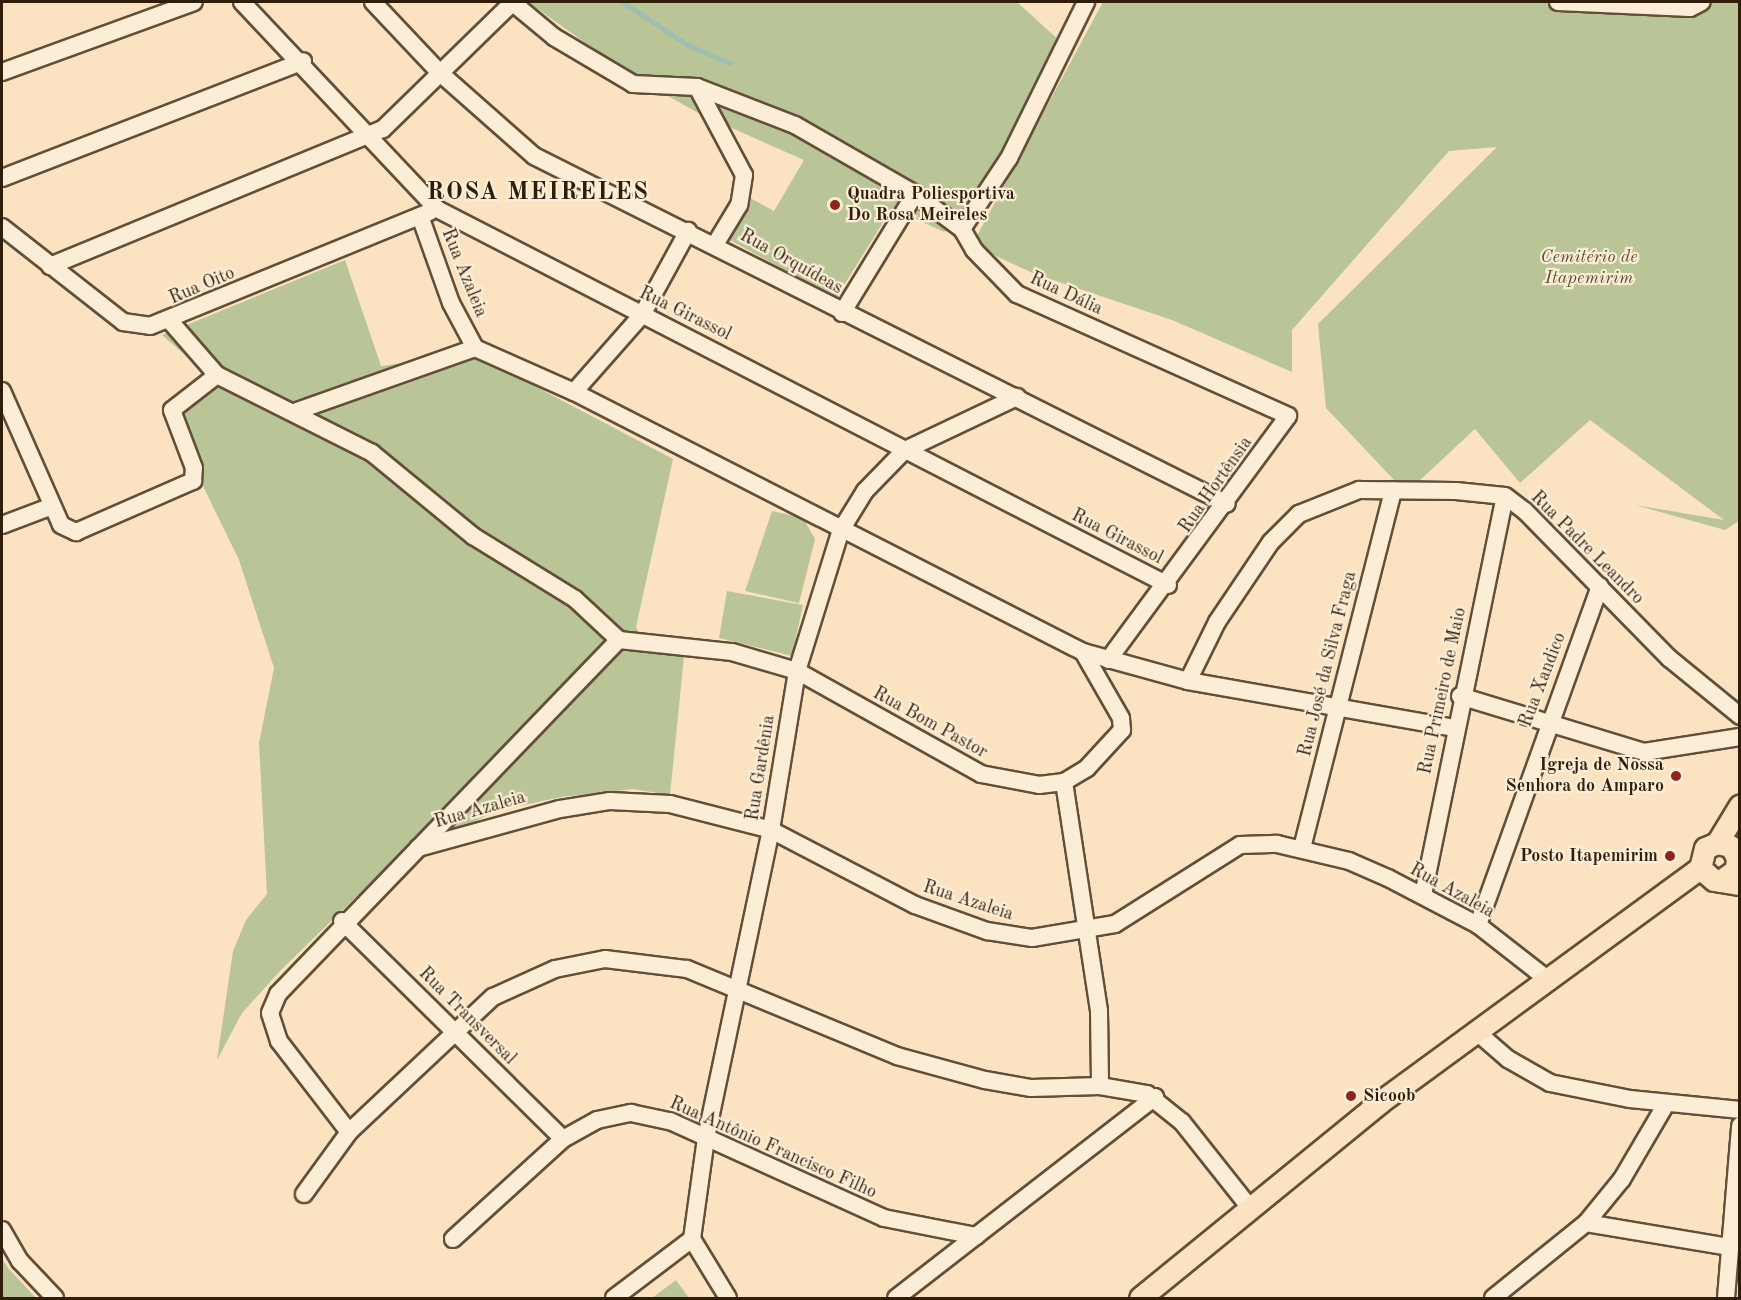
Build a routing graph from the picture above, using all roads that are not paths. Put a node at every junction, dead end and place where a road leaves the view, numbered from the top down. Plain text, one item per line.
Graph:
1 (194, 2) edge
2 (242, 2) edge
3 (373, 2) edge
4 (513, 2) edge
5 (1086, 2) edge
6 (1558, 2) edge
7 (1702, 2) edge
8 (303, 61) junction
9 (2, 72) edge
10 (440, 73) junction
11 (696, 87) junction
12 (367, 138) junction
13 (2, 178) edge
14 (915, 194) junction
15 (437, 209) junction
16 (420, 216) junction
17 (2, 227) edge
18 (962, 229) junction
19 (688, 231) junction
20 (716, 243) junction
21 (50, 266) junction
22 (842, 313) junction
23 (642, 315) junction
24 (170, 321) junction
25 (475, 348) junction
26 (217, 375) junction
27 (2, 391) edge
28 (574, 392) junction
29 (1017, 398) junction
30 (297, 411) junction
31 (1288, 416) joint
32 (905, 450) junction
33 (1393, 490) junction
34 (1505, 496) junction
35 (1227, 504) junction
36 (52, 506) junction
37 (2, 525) edge
38 (841, 530) junction
39 (1168, 585) junction
40 (1600, 586) junction
41 (619, 640) junction
42 (1083, 652) junction
43 (1108, 660) junction
44 (797, 671) junction
45 (1188, 681) junction
46 (1460, 696) junction
47 (1336, 707) junction
48 (1740, 716) edge
49 (1547, 724) junction
50 (1454, 728) junction
51 (1740, 737) edge
52 (1064, 782) junction
53 (1740, 805) edge
54 (771, 830) junction
55 (1717, 843) junction
56 (1302, 848) junction
57 (415, 849) junction
58 (1700, 868) junction
59 (1734, 873) edge
60 (1423, 895) junction
61 (342, 921) junction
62 (1478, 925) junction
63 (1089, 932) junction
64 (1547, 979) junction
65 (735, 987) junction
66 (453, 1029) junction
67 (1478, 1033) junction
68 (1100, 1086) junction
69 (1155, 1097) junction
70 (1666, 1104) junction
71 (1740, 1110) edge
72 (1740, 1126) edge
73 (349, 1132) junction
74 (706, 1138) junction
75 (563, 1139) junction
76 (304, 1194) dead end
77 (1251, 1209) junction
78 (1586, 1223) junction
79 (2, 1230) edge
80 (976, 1236) junction
81 (453, 1239) dead end
82 (692, 1239) junction
83 (1730, 1247) junction
84 (55, 1299) edge
85 (614, 1299) edge
86 (728, 1299) edge
87 (896, 1299) edge
88 (1140, 1299) edge
89 (1493, 1299) edge
90 (1726, 1299) edge

1 - 9 street
2 - 8 street, Rua Girassol
3 - 10 street, Rua Orquídeas
4 - 10 street
4 - 11 street, Rua Dália
5 - 18 street
6 - 7 street
8 - 12 street, Rua Girassol
8 - 13 street
10 - 12 street
10 - 19 street, Rua Orquídeas
11 - 14 street, Rua Dália
11 - 20 street
12 - 15 street, Rua Girassol
12 - 21 street
14 - 18 street, Rua Dália
14 - 22 street
15 - 16 street, Rua Oito
15 - 23 street, Rua Girassol
16 - 24 street, Rua Oito
16 - 25 street, Rua Azaleia
17 - 21 street, Rua Oito
18 - 31 street, Rua Dália
19 - 20 street, Rua Orquídeas
19 - 23 street
20 - 22 street, Rua Orquídeas
21 - 24 street, Rua Oito
22 - 29 street, Rua Orquídeas
23 - 28 street
23 - 32 street, Rua Girassol
24 - 26 street
25 - 28 street
25 - 30 street
26 - 30 street
26 - 36 street
27 - 36 street
28 - 38 street
29 - 32 street, Rua Gardênia
29 - 35 street, Rua Orquídeas
30 - 41 street
31 - 35 street, Rua Hortênsia
32 - 38 street, Rua Gardênia
32 - 39 street, Rua Girassol
33 - 34 street, Rua Padre Leandro
33 - 45 street, Rua Padre Leandro
33 - 47 street, Rua José da Silva Fraga
34 - 40 street, Rua Padre Leandro
34 - 46 street, Rua Primeiro de Maio
35 - 39 street, Rua Hortênsia
36 - 37 street
38 - 42 street
38 - 44 street, Rua Gardênia
39 - 43 street, Rua Hortênsia
40 - 48 street, Rua Padre Leandro
40 - 49 street, Rua Xandico
41 - 44 street, Rua Bom Pastor
41 - 57 street
42 - 43 street
42 - 52 street, Rua Bom Pastor
43 - 45 street
44 - 52 street, Rua Bom Pastor
44 - 54 street, Rua Gardênia
45 - 47 street
46 - 49 street
46 - 50 street, Rua Primeiro de Maio
47 - 50 street
47 - 56 street, Rua José da Silva Fraga
49 - 51 street
49 - 62 street, Rua Xandico
50 - 60 street, Rua Primeiro de Maio
52 - 63 street
53 - 55 main road
54 - 57 street, Rua Azaleia
54 - 63 street, Rua Azaleia
54 - 65 street, Rua Gardênia
55 - 58 main road
55 - 59 main road
56 - 60 street, Rua Azaleia
56 - 63 street, Rua Azaleia
57 - 61 street
58 - 59 main road
58 - 64 main road
60 - 62 street, Rua Azaleia
61 - 66 street, Rua Transversal
61 - 73 street
62 - 64 street, Rua Azaleia
63 - 68 street
64 - 67 main road
65 - 66 street
65 - 68 street
65 - 74 street, Rua Gardênia
66 - 73 street
66 - 75 street, Rua Transversal
67 - 70 street
67 - 77 main road
68 - 69 street
69 - 77 street
69 - 80 street
70 - 71 street
70 - 78 street
72 - 83 street
73 - 76 street
74 - 75 street, Rua Antônio Francisco Filho
74 - 80 street, Rua Antônio Francisco Filho
74 - 82 street, Rua Gardênia
75 - 81 street, Rua Antônio Francisco Filho
77 - 88 main road
78 - 83 street
78 - 89 street
79 - 84 street
80 - 87 street
82 - 85 street
82 - 86 street
83 - 90 street

